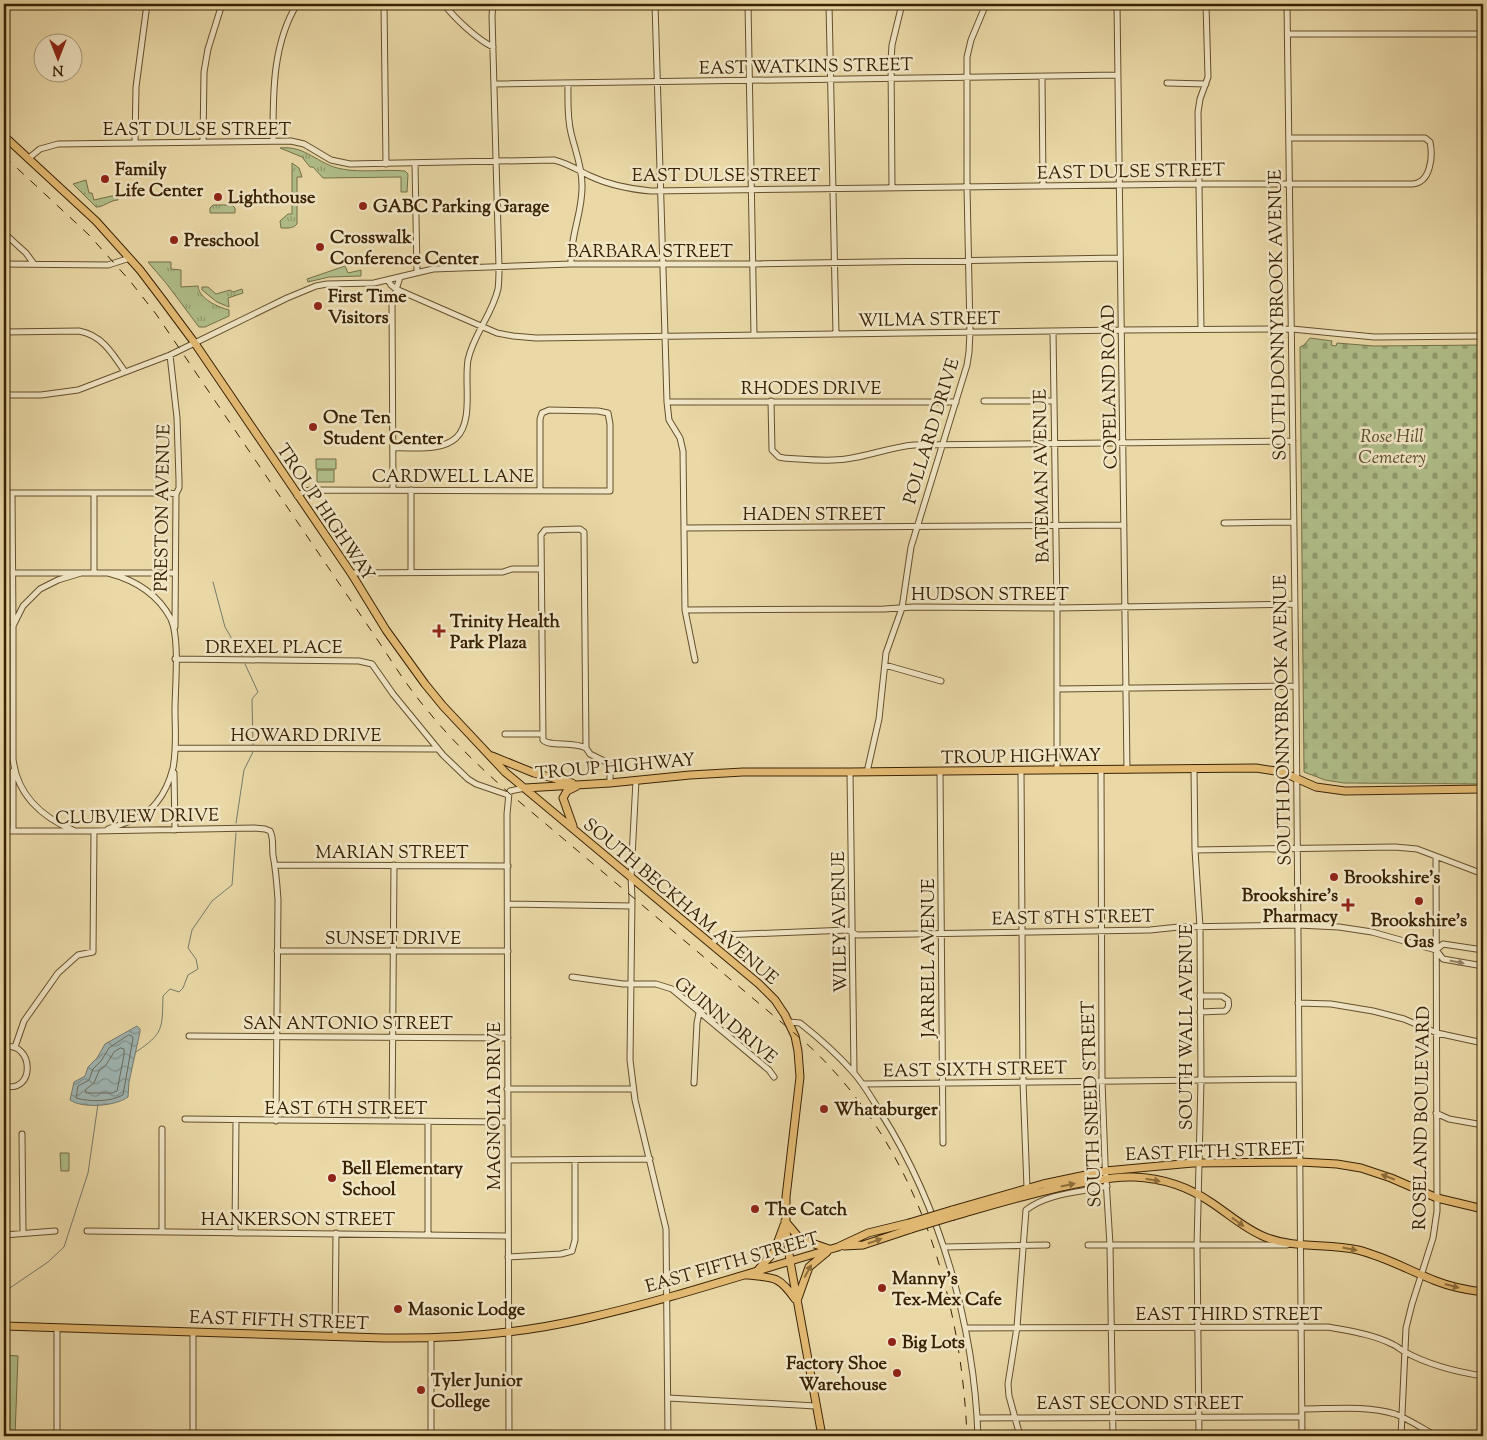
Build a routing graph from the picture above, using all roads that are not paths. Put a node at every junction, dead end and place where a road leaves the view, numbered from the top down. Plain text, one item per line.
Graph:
1 (147, 4) edge
2 (222, 4) edge
3 (297, 4) edge
4 (384, 4) edge
5 (444, 4) edge
6 (493, 4) edge
7 (655, 4) edge
8 (748, 4) edge
9 (829, 4) edge
10 (902, 4) edge
11 (986, 4) edge
12 (1118, 4) edge
13 (1206, 4) edge
14 (1287, 4) edge
15 (1288, 34) junction
16 (1483, 34) edge
17 (493, 47) junction
18 (1118, 75) junction
19 (1042, 76) junction
20 (966, 77) junction
21 (830, 79) junction
22 (891, 80) junction
23 (750, 81) junction
24 (658, 82) junction
25 (568, 83) junction
26 (1167, 83) dead end
27 (494, 84) junction
28 (1206, 84) junction
29 (4, 136) edge
30 (1289, 138) junction
31 (273, 141) junction
32 (135, 142) junction
33 (203, 142) junction
34 (29, 158) junction
35 (496, 161) junction
36 (415, 163) junction
37 (386, 164) junction
38 (582, 171) junction
39 (1199, 184) junction
40 (1288, 184) junction
41 (1120, 185) junction
42 (1043, 186) junction
43 (967, 187) junction
44 (892, 188) junction
45 (833, 189) junction
46 (752, 190) junction
47 (661, 191) junction
48 (4, 233) edge
49 (130, 258) junction
50 (1120, 258) junction
51 (968, 260) junction
52 (834, 263) junction
53 (4, 264) edge
54 (34, 264) junction
55 (570, 264) junction
56 (754, 264) junction
57 (663, 265) junction
58 (499, 267) junction
59 (417, 272) junction
60 (400, 277) junction
61 (388, 280) junction
62 (396, 289) junction
63 (481, 326) junction
64 (1201, 329) junction
65 (1292, 329) junction
66 (1122, 330) junction
67 (1053, 331) junction
68 (4, 332) edge
69 (970, 332) junction
70 (836, 334) junction
71 (754, 335) junction
72 (1483, 336) edge
73 (666, 337) junction
74 (194, 342) junction
75 (170, 355) junction
76 (125, 372) junction
77 (4, 395) edge
78 (770, 401) junction
79 (984, 401) dead end
80 (1054, 401) junction
81 (667, 402) junction
82 (956, 402) junction
83 (1293, 441) junction
84 (1055, 443) junction
85 (1123, 443) junction
86 (942, 446) junction
87 (393, 448) junction
88 (393, 490) junction
89 (411, 490) junction
90 (540, 490) junction
91 (4, 493) edge
92 (12, 493) junction
93 (94, 493) junction
94 (176, 494) junction
95 (297, 496) junction
96 (1293, 522) junction
97 (1224, 524) dead end
98 (1124, 525) junction
99 (1056, 526) junction
100 (684, 528) junction
101 (916, 528) junction
102 (541, 569) junction
103 (411, 572) junction
104 (4, 573) edge
105 (13, 573) junction
106 (81, 573) junction
107 (94, 573) junction
108 (108, 573) junction
109 (175, 573) junction
110 (350, 573) junction
111 (1294, 604) junction
112 (1125, 606) junction
113 (902, 608) junction
114 (1057, 608) junction
115 (685, 610) junction
116 (13, 626) junction
117 (175, 632) junction
118 (176, 660) junction
119 (695, 660) dead end
120 (885, 665) junction
121 (942, 681) dead end
122 (1296, 686) junction
123 (1126, 688) junction
124 (1058, 689) junction
125 (505, 734) dead end
126 (543, 734) junction
127 (174, 748) junction
128 (586, 748) junction
129 (438, 749) junction
130 (487, 754) junction
131 (13, 759) junction
132 (174, 765) junction
133 (1194, 768) junction
134 (1057, 770) junction
135 (1101, 770) junction
136 (1127, 770) junction
137 (1021, 771) junction
138 (850, 772) junction
139 (867, 772) junction
140 (940, 772) junction
141 (1296, 778) junction
142 (636, 780) junction
143 (610, 783) junction
144 (579, 785) junction
145 (525, 788) junction
146 (1480, 789) edge
147 (1483, 794) edge
148 (508, 795) junction
149 (574, 829) junction
150 (4, 830) edge
151 (13, 830) junction
152 (175, 830) junction
153 (76, 831) junction
154 (94, 831) junction
155 (102, 831) junction
156 (1297, 849) junction
157 (1195, 850) junction
158 (1436, 857) junction
159 (276, 865) junction
160 (394, 865) junction
161 (508, 866) junction
162 (1483, 874) edge
163 (631, 877) junction
164 (508, 904) junction
165 (632, 906) junction
166 (1298, 925) junction
167 (1200, 927) junction
168 (1022, 931) junction
169 (1102, 931) junction
170 (853, 932) junction
171 (942, 933) junction
172 (711, 944) junction
173 (1436, 950) junction
174 (1483, 950) edge
175 (277, 951) junction
176 (394, 952) junction
177 (508, 952) junction
178 (1483, 966) edge
179 (572, 976) dead end
180 (630, 984) junction
181 (1200, 996) junction
182 (1298, 1003) junction
183 (1200, 1012) junction
184 (699, 1013) junction
185 (789, 1022) junction
186 (1436, 1033) junction
187 (189, 1036) dead end
188 (276, 1037) junction
189 (392, 1037) junction
190 (508, 1038) junction
191 (1483, 1043) edge
192 (15, 1046) junction
193 (4, 1047) edge
194 (854, 1072) junction
195 (774, 1077) dead end
196 (1298, 1079) junction
197 (1102, 1081) junction
198 (1201, 1081) junction
199 (1023, 1082) junction
200 (694, 1083) dead end
201 (863, 1084) junction
202 (942, 1084) junction
203 (4, 1086) edge
204 (507, 1089) junction
205 (633, 1089) junction
206 (1436, 1113) junction
207 (185, 1119) dead end
208 (236, 1120) junction
209 (276, 1121) junction
210 (392, 1121) junction
211 (428, 1122) junction
212 (507, 1122) junction
213 (1483, 1125) edge
214 (162, 1129) dead end
215 (22, 1134) dead end
216 (943, 1144) dead end
217 (650, 1159) junction
218 (508, 1160) junction
219 (575, 1160) junction
220 (1199, 1162) junction
221 (1300, 1162) junction
222 (1106, 1178) junction
223 (1027, 1188) junction
224 (1198, 1194) junction
225 (1437, 1198) junction
226 (1483, 1209) edge
227 (953, 1213) junction
228 (786, 1221) junction
229 (55, 1231) dead end
230 (87, 1231) dead end
231 (162, 1231) junction
232 (23, 1233) junction
233 (235, 1233) junction
234 (336, 1233) junction
235 (4, 1234) edge
236 (428, 1234) junction
237 (508, 1236) junction
238 (1024, 1244) junction
239 (1298, 1244) junction
240 (1047, 1245) dead end
241 (1088, 1245) dead end
242 (1110, 1245) junction
243 (1196, 1246) junction
244 (944, 1247) junction
245 (830, 1249) junction
246 (508, 1257) junction
247 (790, 1261) junction
248 (756, 1271) junction
249 (744, 1274) junction
250 (1422, 1275) junction
251 (1483, 1292) edge
252 (668, 1297) junction
253 (797, 1301) junction
254 (4, 1326) edge
255 (1017, 1327) junction
256 (1301, 1327) junction
257 (57, 1328) junction
258 (966, 1328) junction
259 (1112, 1328) junction
260 (1198, 1328) junction
261 (193, 1332) junction
262 (508, 1332) junction
263 (335, 1336) junction
264 (431, 1338) junction
265 (1405, 1352) junction
266 (1483, 1376) edge
267 (668, 1398) junction
268 (816, 1406) junction
269 (1302, 1409) junction
270 (1014, 1417) junction
271 (1113, 1417) junction
272 (1302, 1417) junction
273 (1401, 1417) junction
274 (977, 1418) junction
275 (1198, 1418) junction
276 (57, 1436) edge
277 (193, 1436) edge
278 (431, 1436) edge
279 (509, 1436) edge
280 (668, 1436) edge
281 (822, 1436) edge
282 (978, 1436) edge
283 (1020, 1436) edge
284 (1113, 1436) edge
285 (1198, 1436) edge
286 (1302, 1436) edge
287 (1401, 1436) edge
288 (1436, 1436) edge

1 - 32 street
2 - 33 street
3 - 31 street
4 - 37 street
5 - 17 street
6 - 17 street
7 - 24 street
8 - 23 street
9 - 21 street
10 - 22 street
11 - 20 street, POLLARD DRIVE
12 - 18 street, COPELAND ROAD
13 - 28 street
14 - 15 street, SOUTH DONNYBROOK AVENUE
15 - 16 street
15 - 30 street, SOUTH DONNYBROOK AVENUE
17 - 27 street
18 - 19 street, EAST WATKINS STREET
18 - 41 street, COPELAND ROAD
19 - 20 street, EAST WATKINS STREET
19 - 42 street
20 - 22 street, EAST WATKINS STREET
20 - 43 street, POLLARD DRIVE
21 - 22 street, EAST WATKINS STREET
21 - 23 street, EAST WATKINS STREET
21 - 45 street
22 - 44 street
23 - 24 street, EAST WATKINS STREET
23 - 46 street
24 - 25 street, EAST WATKINS STREET
24 - 47 street
25 - 27 street, EAST WATKINS STREET
25 - 38 street
26 - 28 street
27 - 35 street
28 - 39 street
29 - 34 main road, TROUP HIGHWAY
30 - 40 street, SOUTH DONNYBROOK AVENUE
30 - 40 street, EAST DULSE STREET
31 - 33 street, EAST DULSE STREET
31 - 37 street, EAST DULSE STREET
32 - 33 street, EAST DULSE STREET
32 - 34 street, EAST DULSE STREET
34 - 49 main road, TROUP HIGHWAY
35 - 36 street, EAST DULSE STREET
35 - 38 street, EAST DULSE STREET
35 - 58 street
36 - 37 street, EAST DULSE STREET
36 - 59 street
38 - 47 street, EAST DULSE STREET
38 - 55 street
39 - 40 street, EAST DULSE STREET
39 - 41 street, EAST DULSE STREET
39 - 64 street
40 - 65 street, SOUTH DONNYBROOK AVENUE
41 - 42 street, EAST DULSE STREET
41 - 50 street, COPELAND ROAD
42 - 43 street, EAST DULSE STREET
43 - 44 street, EAST DULSE STREET
43 - 51 street, POLLARD DRIVE
44 - 45 street, EAST DULSE STREET
45 - 46 street, EAST DULSE STREET
45 - 52 street
46 - 47 street, EAST DULSE STREET
46 - 56 street
47 - 57 street
48 - 54 street
49 - 54 street
49 - 74 main road, TROUP HIGHWAY
50 - 51 street, BARBARA STREET
50 - 66 street, COPELAND ROAD
51 - 52 street, BARBARA STREET
51 - 69 street, POLLARD DRIVE
52 - 56 street, BARBARA STREET
52 - 70 street
53 - 54 street
55 - 57 street, BARBARA STREET
55 - 58 street, BARBARA STREET
56 - 57 street, BARBARA STREET
56 - 71 street
57 - 73 street
58 - 59 street, BARBARA STREET
58 - 63 street
59 - 60 street, BARBARA STREET
60 - 61 street, BARBARA STREET
60 - 62 street
61 - 62 street, WILMA STREET
61 - 74 street, BARBARA STREET
62 - 63 street, WILMA STREET
62 - 87 street
63 - 73 street, WILMA STREET
63 - 87 street
64 - 65 street, WILMA STREET
64 - 66 street, WILMA STREET
65 - 72 street, WILMA STREET
65 - 83 street, SOUTH DONNYBROOK AVENUE
66 - 67 street, WILMA STREET
66 - 85 street, COPELAND ROAD
67 - 69 street, WILMA STREET
67 - 80 street, BATEMAN AVENUE
68 - 76 street
69 - 70 street, WILMA STREET
69 - 82 street, POLLARD DRIVE
70 - 71 street, WILMA STREET
71 - 73 street, WILMA STREET
73 - 81 street
74 - 75 street, BARBARA STREET
74 - 95 main road, TROUP HIGHWAY
75 - 76 street, BARBARA STREET
75 - 94 street, PRESTON AVENUE
76 - 77 street, BARBARA STREET
78 - 81 street, RHODES DRIVE
78 - 82 street, RHODES DRIVE
78 - 86 street
79 - 80 street
80 - 84 street, BATEMAN AVENUE
81 - 100 street
82 - 86 street, POLLARD DRIVE
83 - 85 street
83 - 96 street, SOUTH DONNYBROOK AVENUE
84 - 85 street
84 - 86 street
84 - 99 street, BATEMAN AVENUE
85 - 98 street, COPELAND ROAD
86 - 101 street, POLLARD DRIVE
87 - 88 street
88 - 89 street, CARDWELL LANE
88 - 95 street, CARDWELL LANE
89 - 90 street, CARDWELL LANE
89 - 103 street
90 - 90 street, CARDWELL LANE
91 - 92 street
92 - 93 street
92 - 105 street
93 - 94 street
93 - 107 street
94 - 109 street, PRESTON AVENUE
95 - 110 main road, TROUP HIGHWAY
96 - 97 street
96 - 111 street, SOUTH DONNYBROOK AVENUE
98 - 99 street, HADEN STREET
98 - 112 street, COPELAND ROAD
99 - 101 street, HADEN STREET
99 - 114 street, BATEMAN AVENUE
100 - 101 street, HADEN STREET
100 - 115 street
101 - 113 street, POLLARD DRIVE
102 - 103 street
102 - 126 street
102 - 128 street
103 - 110 street
104 - 105 street
105 - 106 street
105 - 116 street
106 - 107 street
106 - 116 street
107 - 108 street
108 - 109 street
108 - 117 street
109 - 117 street, PRESTON AVENUE
110 - 130 main road, TROUP HIGHWAY
111 - 112 street, HUDSON STREET
111 - 122 street, SOUTH DONNYBROOK AVENUE
112 - 114 street, HUDSON STREET
112 - 123 street, COPELAND ROAD
113 - 114 street, HUDSON STREET
113 - 115 street, HUDSON STREET
113 - 120 street, POLLARD DRIVE
114 - 124 street, BATEMAN AVENUE
115 - 119 street
116 - 131 street
117 - 118 street, PRESTON AVENUE
118 - 127 street, PRESTON AVENUE
118 - 129 street, DREXEL PLACE
120 - 121 street
120 - 139 street, POLLARD DRIVE
122 - 123 street
122 - 141 street, SOUTH DONNYBROOK AVENUE
123 - 124 street
123 - 136 street, COPELAND ROAD
124 - 134 street, BATEMAN AVENUE
125 - 126 street
126 - 128 street
127 - 129 street, HOWARD DRIVE
127 - 132 street, PRESTON AVENUE
128 - 143 street
129 - 148 street
130 - 144 main road
130 - 145 main road, TROUP HIGHWAY
131 - 151 street
131 - 153 street
132 - 152 street
132 - 155 street
133 - 136 main road, TROUP HIGHWAY
133 - 141 main road, TROUP HIGHWAY
133 - 157 street, SOUTH WALL AVENUE
134 - 135 main road, TROUP HIGHWAY
134 - 137 main road, TROUP HIGHWAY
135 - 136 main road, TROUP HIGHWAY
135 - 169 street, SOUTH SNEED STREET
137 - 140 main road, TROUP HIGHWAY
137 - 168 street
138 - 139 main road, TROUP HIGHWAY
138 - 142 main road, TROUP HIGHWAY
138 - 170 street, WILEY AVENUE
139 - 140 main road, TROUP HIGHWAY
140 - 171 street, JARRELL AVENUE
141 - 146 main road, TROUP HIGHWAY
141 - 156 street, SOUTH DONNYBROOK AVENUE
142 - 143 main road, TROUP HIGHWAY
142 - 163 street
143 - 144 main road, TROUP HIGHWAY
144 - 145 main road, TROUP HIGHWAY
144 - 149 main road
145 - 148 street
145 - 149 main road, SOUTH BECKHAM AVENUE
146 - 147 main road
148 - 161 street, MAGNOLIA DRIVE
149 - 163 main road, SOUTH BECKHAM AVENUE
150 - 151 street, CLUBVIEW DRIVE
151 - 153 street, CLUBVIEW DRIVE
152 - 155 street, CLUBVIEW DRIVE
152 - 159 street, CLUBVIEW DRIVE
153 - 154 street, CLUBVIEW DRIVE
154 - 155 street, CLUBVIEW DRIVE
154 - 192 street
156 - 157 street
156 - 158 street
156 - 166 street, SOUTH DONNYBROOK AVENUE
157 - 167 street, SOUTH WALL AVENUE
158 - 162 street
158 - 173 street, ROSELAND BOULEVARD
159 - 160 street, MARIAN STREET
159 - 175 street
160 - 161 street, MARIAN STREET
160 - 176 street
161 - 164 street, MAGNOLIA DRIVE
163 - 165 street
163 - 172 main road, SOUTH BECKHAM AVENUE
164 - 165 street
164 - 177 street, MAGNOLIA DRIVE
165 - 180 street
166 - 167 street, EAST 8TH STREET
166 - 173 street, EAST 8TH STREET
166 - 182 street, SOUTH DONNYBROOK AVENUE
167 - 169 street, EAST 8TH STREET
167 - 181 street, SOUTH WALL AVENUE
168 - 169 street, EAST 8TH STREET
168 - 171 street, EAST 8TH STREET
168 - 199 street
169 - 197 street, SOUTH SNEED STREET
170 - 171 street, EAST 8TH STREET
170 - 172 street, EAST 8TH STREET
170 - 194 street, WILEY AVENUE
171 - 202 street, JARRELL AVENUE
172 - 185 main road, SOUTH BECKHAM AVENUE
173 - 174 street, EAST 8TH STREET
173 -> 178 street, EAST 8TH STREET
173 - 186 street, ROSELAND BOULEVARD
175 - 176 street, SUNSET DRIVE
175 - 188 street
176 - 177 street, SUNSET DRIVE
176 - 189 street
177 - 190 street, MAGNOLIA DRIVE
179 - 180 street, GUINN DRIVE
180 - 184 street, GUINN DRIVE
180 - 205 street
181 - 183 street, SOUTH WALL AVENUE
181 - 183 street
182 - 186 street
182 - 196 street, SOUTH DONNYBROOK AVENUE
183 - 198 street, SOUTH WALL AVENUE
184 - 195 street, GUINN DRIVE
184 - 200 street
185 - 194 street
185 - 228 main road, SOUTH BECKHAM AVENUE
186 - 191 street
186 - 206 street, ROSELAND BOULEVARD
187 - 188 street, SAN ANTONIO STREET
188 - 189 street, SAN ANTONIO STREET
188 - 209 street
189 - 190 street, SAN ANTONIO STREET
189 - 210 street
190 - 204 street, MAGNOLIA DRIVE
192 - 193 street
192 - 203 street
194 - 201 street
196 - 198 street, EAST SIXTH STREET
196 - 221 street, SOUTH DONNYBROOK AVENUE
197 - 198 street, EAST SIXTH STREET
197 - 199 street, EAST SIXTH STREET
197 - 222 street, SOUTH SNEED STREET
198 - 220 street, SOUTH WALL AVENUE
199 - 202 street, EAST SIXTH STREET
199 - 223 street
201 - 202 street, EAST SIXTH STREET
201 - 244 street
202 - 216 street, JARRELL AVENUE
204 - 205 street
204 - 212 street, MAGNOLIA DRIVE
205 - 217 street
206 - 213 street
206 - 225 street, ROSELAND BOULEVARD
207 - 208 street, EAST 6TH STREET
208 - 209 street, EAST 6TH STREET
208 - 233 street
209 - 210 street, EAST 6TH STREET
210 - 211 street, EAST 6TH STREET
211 - 212 street, EAST 6TH STREET
211 - 236 street
212 - 218 street, MAGNOLIA DRIVE
214 - 231 street
215 - 232 street
217 - 219 street
217 - 252 street
218 - 219 street
218 - 237 street, MAGNOLIA DRIVE
219 - 246 street
220 - 221 main road, EAST FIFTH STREET
220 - 222 main road, EAST FIFTH STREET
220 - 224 street, SOUTH WALL AVENUE
225 -> 221 main road, EAST FIFTH STREET
221 - 239 street, SOUTH DONNYBROOK AVENUE
222 - 223 main road, EAST FIFTH STREET
222 -> 224 main road, EAST FIFTH STREET
227 -> 222 main road, EAST FIFTH STREET
222 - 238 street
222 - 242 street, SOUTH SNEED STREET
223 - 227 main road, EAST FIFTH STREET
224 -> 239 main road, EAST FIFTH STREET
224 - 243 street, SOUTH WALL AVENUE
225 - 226 main road, EAST FIFTH STREET
225 - 250 street, ROSELAND BOULEVARD
227 - 245 main road, EAST FIFTH STREET, bridge
228 - 245 main road
228 - 247 main road, SOUTH BECKHAM AVENUE
228 - 248 main road
229 - 232 street
230 - 231 street, HANKERSON STREET
231 - 233 street, HANKERSON STREET
232 - 235 street
233 - 234 street, HANKERSON STREET
234 - 236 street, HANKERSON STREET
234 - 263 street
236 - 237 street, HANKERSON STREET
237 - 246 street, MAGNOLIA DRIVE
238 - 240 street
238 - 244 street
238 - 255 street
239 - 243 street
239 -> 250 main road, EAST FIFTH STREET
239 - 256 street, SOUTH DONNYBROOK AVENUE
241 - 242 street
242 - 243 street
242 - 259 street, SOUTH SNEED STREET
243 - 260 street, SOUTH WALL AVENUE
244 - 258 street
245 - 247 main road, EAST FIFTH STREET
253 -> 245 main road
246 - 262 street, MAGNOLIA DRIVE
247 - 248 main road, EAST FIFTH STREET
247 - 253 main road, SOUTH BECKHAM AVENUE
248 - 249 main road, EAST FIFTH STREET
249 - 252 main road, EAST FIFTH STREET
249 - 253 main road
250 -> 251 main road, EAST FIFTH STREET
250 - 265 street, ROSELAND BOULEVARD
252 - 262 main road, EAST FIFTH STREET
252 - 267 street
253 - 268 main road, SOUTH BECKHAM AVENUE
254 - 257 main road, EAST FIFTH STREET
255 - 258 street, EAST THIRD STREET
255 - 259 street, EAST THIRD STREET
255 - 270 street
256 - 260 street, EAST THIRD STREET
256 - 265 street, EAST THIRD STREET
256 - 269 street, SOUTH DONNYBROOK AVENUE
257 - 261 main road, EAST FIFTH STREET
257 - 276 street
258 - 274 street
259 - 260 street, EAST THIRD STREET
259 - 271 street, SOUTH SNEED STREET
260 - 275 street, SOUTH WALL AVENUE
261 - 263 main road, EAST FIFTH STREET
261 - 277 street
262 - 264 main road, EAST FIFTH STREET
262 - 279 street, MAGNOLIA DRIVE
263 - 264 main road, EAST FIFTH STREET
264 - 278 street
265 - 266 street, EAST THIRD STREET
265 - 273 street, ROSELAND BOULEVARD
267 - 268 street
267 - 280 street
268 - 281 main road, SOUTH BECKHAM AVENUE
269 - 272 street, SOUTH DONNYBROOK AVENUE
269 - 273 street
270 - 271 street, EAST SECOND STREET
270 - 274 street, EAST SECOND STREET
270 - 283 street
271 - 275 street, EAST SECOND STREET
271 - 284 street, SOUTH SNEED STREET
272 - 275 street, EAST SECOND STREET
272 - 286 street, SOUTH DONNYBROOK AVENUE
273 - 287 street, ROSELAND BOULEVARD
273 - 288 street
274 - 282 street
275 - 285 street, SOUTH WALL AVENUE

